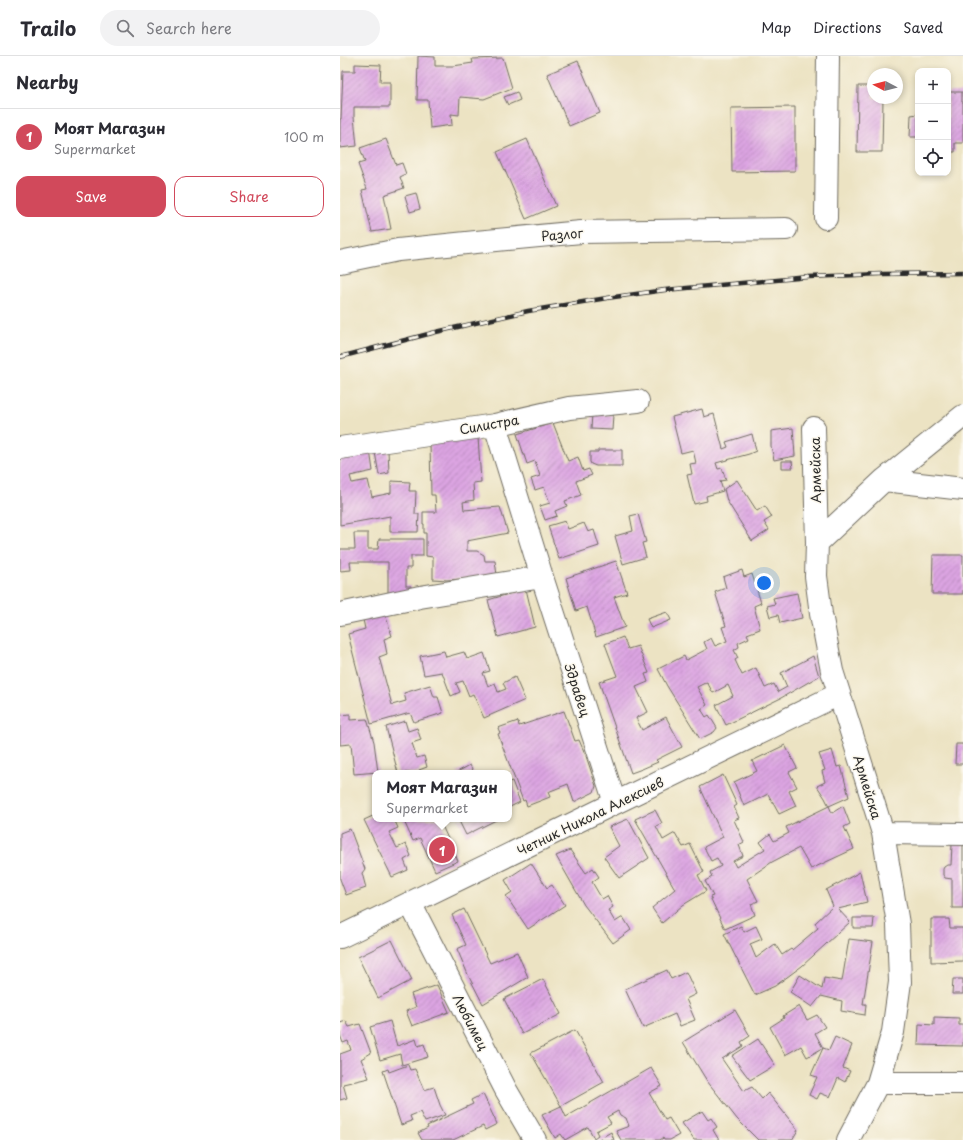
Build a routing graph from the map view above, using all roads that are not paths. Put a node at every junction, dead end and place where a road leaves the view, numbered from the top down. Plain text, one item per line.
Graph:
1 (828, 56) edge
2 (826, 218) dead end
3 (786, 229) dead end
4 (340, 262) edge
5 (638, 401) dead end
6 (963, 416) edge
7 (495, 425) junction
8 (814, 428) dead end
9 (340, 448) edge
10 (884, 480) junction
11 (963, 489) edge
12 (817, 543) junction
13 (542, 576) junction
14 (340, 614) edge
15 (839, 694) junction
16 (615, 803) junction
17 (883, 833) junction
18 (963, 834) edge
19 (410, 903) junction
20 (340, 937) edge
21 (878, 1083) junction
22 (963, 1083) edge
23 (535, 1140) edge
24 (848, 1140) edge

1 - 2 street
3 - 4 street, Разлог
5 - 7 street, Силистра
6 - 10 street
7 - 9 street, Силистра
7 - 13 street, Здравец
8 - 12 street, Армейска
10 - 11 street
10 - 12 street
12 - 15 street, Армейска
13 - 14 street
13 - 16 street, Здравец
15 - 16 street, Четник Никола Алексиев
15 - 17 street, Армейска
16 - 19 street, Четник Никола Алексиев
17 - 18 street
17 - 21 street, Армейска
19 - 20 street, Четник Никола Алексиев
19 - 23 street, Любимец
21 - 22 street
21 - 24 street, Армейска

